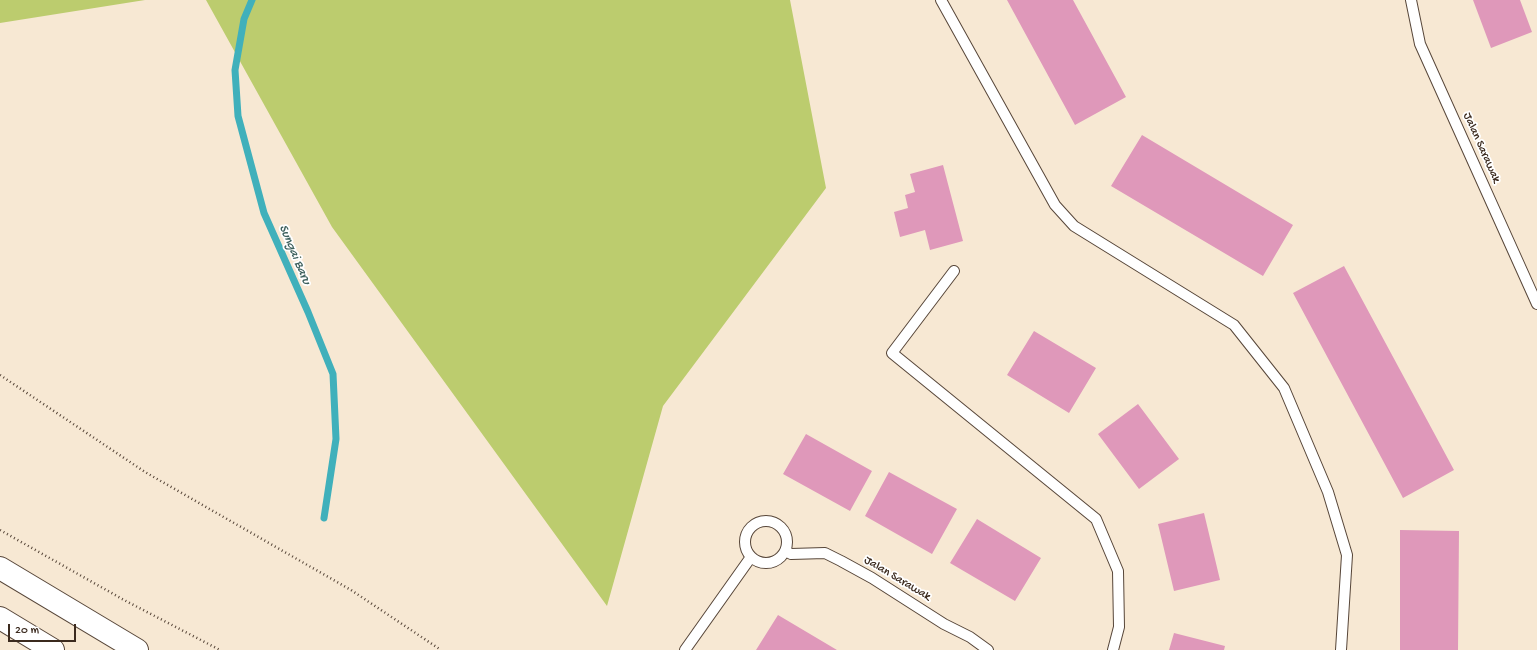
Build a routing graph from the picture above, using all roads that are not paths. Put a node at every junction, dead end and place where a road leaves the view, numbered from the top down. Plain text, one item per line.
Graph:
1 (941, 0) edge
2 (1411, 0) edge
3 (954, 271) dead end
4 (1537, 304) edge
5 (785, 551) junction
6 (751, 557) junction
7 (0, 568) edge
8 (0, 618) edge
9 (53, 650) edge
10 (137, 650) edge
11 (685, 650) edge
12 (988, 650) edge
13 (1113, 650) edge
14 (1342, 650) edge

1 - 14 lane
2 - 4 lane, Jalan Sarawak
3 - 13 lane
5 - 6 lane
5 - 6 lane
5 - 12 lane, Jalan Sarawak
6 - 11 lane
7 - 10 highway
8 - 9 highway

